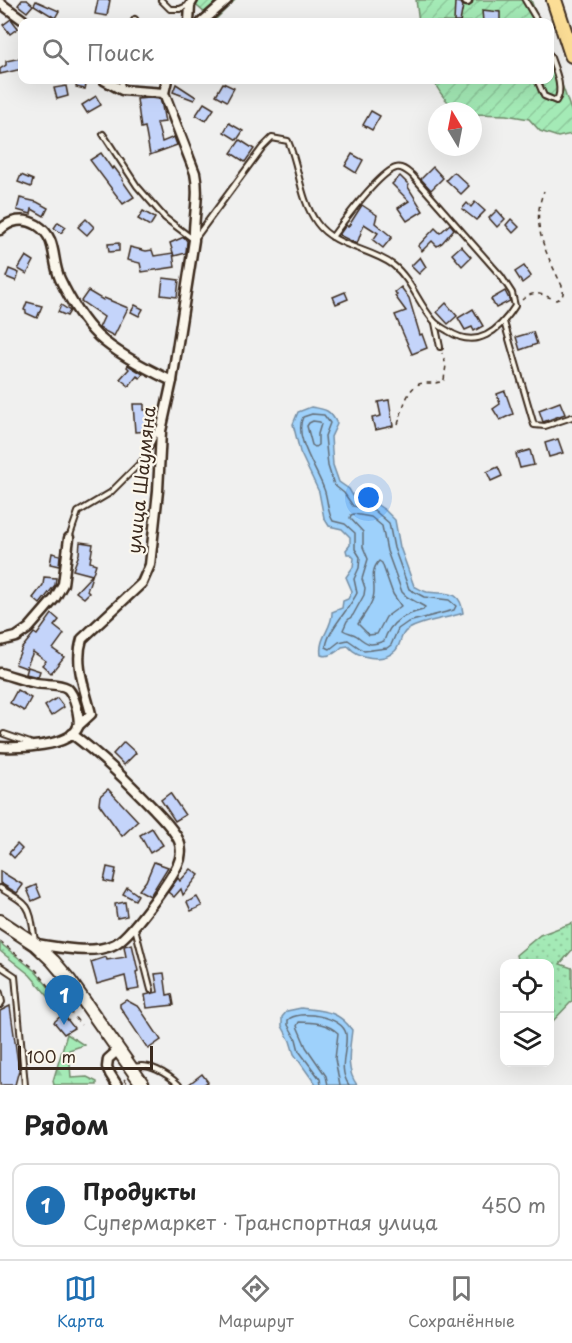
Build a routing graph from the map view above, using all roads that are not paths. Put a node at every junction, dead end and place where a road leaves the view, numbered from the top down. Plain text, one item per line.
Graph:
1 (161, 0) edge
2 (227, 0) edge
3 (525, 0) edge
4 (554, 0) edge
5 (191, 2) edge
6 (0, 3) edge
7 (21, 18) edge
8 (189, 18) edge
9 (207, 18) edge
10 (536, 18) edge
11 (572, 55) edge
12 (554, 71) edge
13 (111, 84) edge
14 (121, 84) edge
15 (166, 84) edge
16 (539, 84) edge
17 (122, 90) junction
18 (164, 93) junction
19 (103, 134) dead end
20 (0, 230) edge
21 (332, 237) junction
22 (194, 240) junction
23 (434, 322) junction
24 (504, 322) junction
25 (440, 347) road end
26 (172, 381) junction
27 (164, 412) junction
28 (572, 417) edge
29 (69, 538) joint
30 (0, 641) edge
31 (0, 673) edge
32 (78, 726) junction
33 (4, 734) dead end
34 (72, 734) junction
35 (36, 746) junction
36 (0, 747) edge
37 (0, 888) edge
38 (0, 921) edge
39 (135, 927) junction
40 (35, 944) junction
41 (0, 966) edge
42 (151, 990) dead end
43 (0, 993) edge
44 (0, 1005) edge
45 (117, 1051) junction
46 (131, 1068) junction
47 (25, 1085) edge
48 (117, 1085) edge
49 (143, 1085) edge
50 (179, 1085) edge

1 - 5 lane
2 - 9 street
3 - 10 lane
4 - 11 highway
5 - 8 street
6 - 7 street
12 - 16 lane
13 - 17 street
14 - 17 lane
15 - 18 street
17 - 18 street
18 - 22 street, улица Шаумяна
19 - 22 lane
20 - 26 street
21 - 22 lane
21 - 23 lane
21 - 24 lane
22 - 26 street, улица Шаумяна
23 - 24 lane
23 - 25 lane
24 - 28 lane
26 - 27 street, улица Шаумяна
27 - 29 lane
27 - 32 street, улица Шаумяна
29 - 30 street
31 - 32 street
32 - 34 street, улица Шаумяна
33 - 35 lane
34 - 35 street
34 - 39 street
35 - 36 street
37 - 40 lane
38 - 40 main road
39 - 40 street
39 - 42 lane
40 - 45 main road
41 - 47 lane
43 - 44 lane
45 - 46 main road
45 - 48 street
46 - 49 main road
46 - 50 lane

